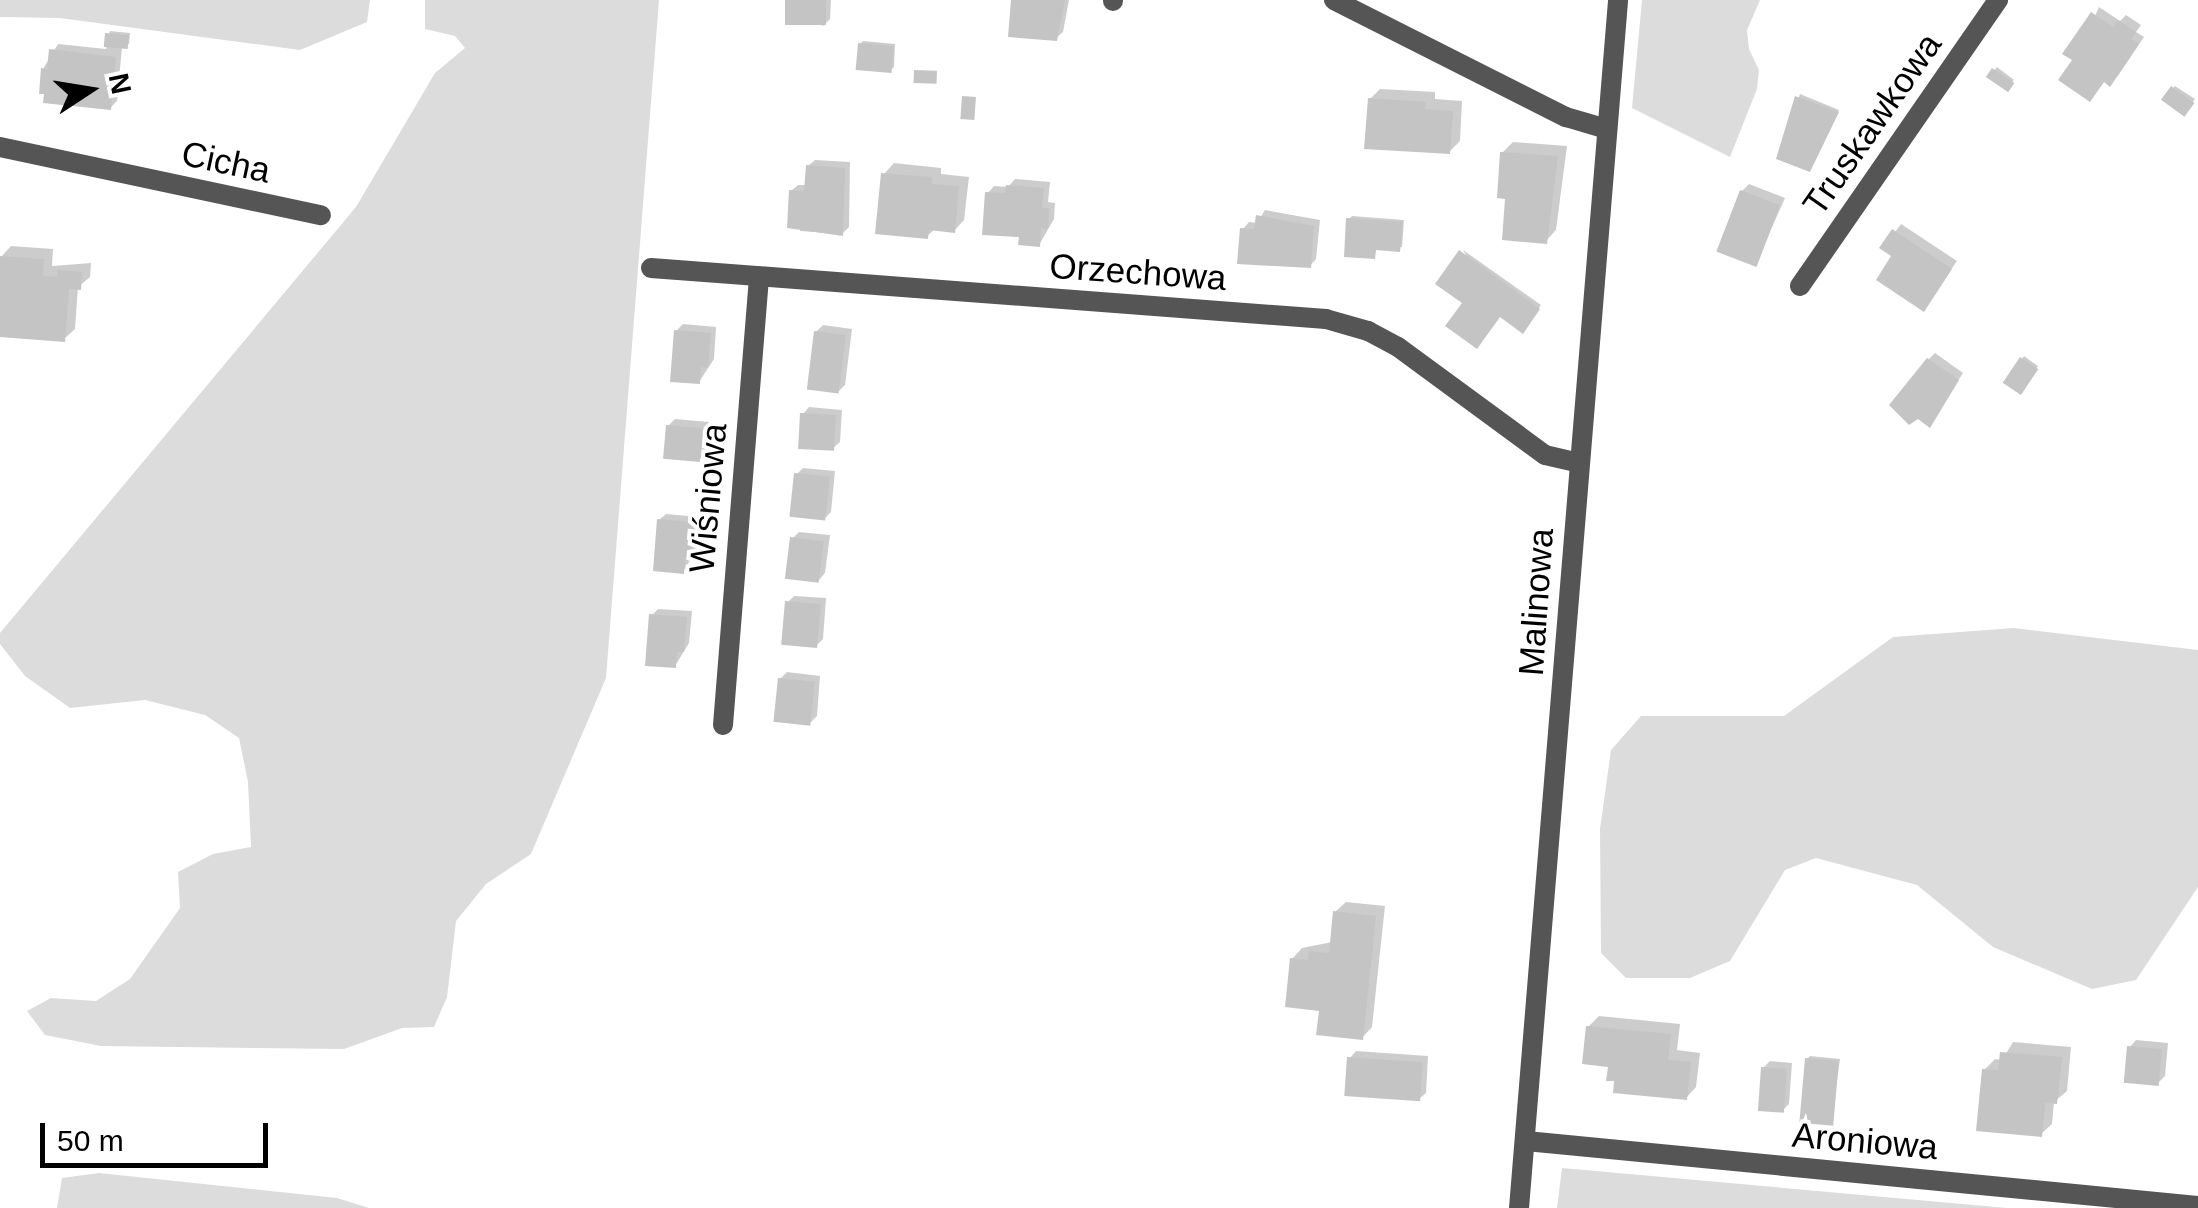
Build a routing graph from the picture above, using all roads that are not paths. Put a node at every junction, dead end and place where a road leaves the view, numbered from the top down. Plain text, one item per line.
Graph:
1 (1334, 0) edge
2 (1618, 0) edge
3 (1998, 0) edge
4 (1607, 129) junction
5 (0, 147) edge
6 (321, 215) dead end
7 (651, 268) dead end
8 (758, 276) junction
9 (1800, 286) dead end
10 (1579, 462) junction
11 (722, 726) dead end
12 (1526, 1141) junction
13 (2198, 1206) edge
14 (1519, 1208) edge

1 - 4 street
2 - 4 street, Malinowa
3 - 9 street, Truskawkowa
4 - 10 street, Malinowa
5 - 6 street, Cicha
7 - 8 street, Orzechowa
8 - 10 street, Orzechowa
8 - 11 street, Wiśniowa
10 - 12 street, Malinowa
12 - 13 street, Aroniowa
12 - 14 street, Malinowa

